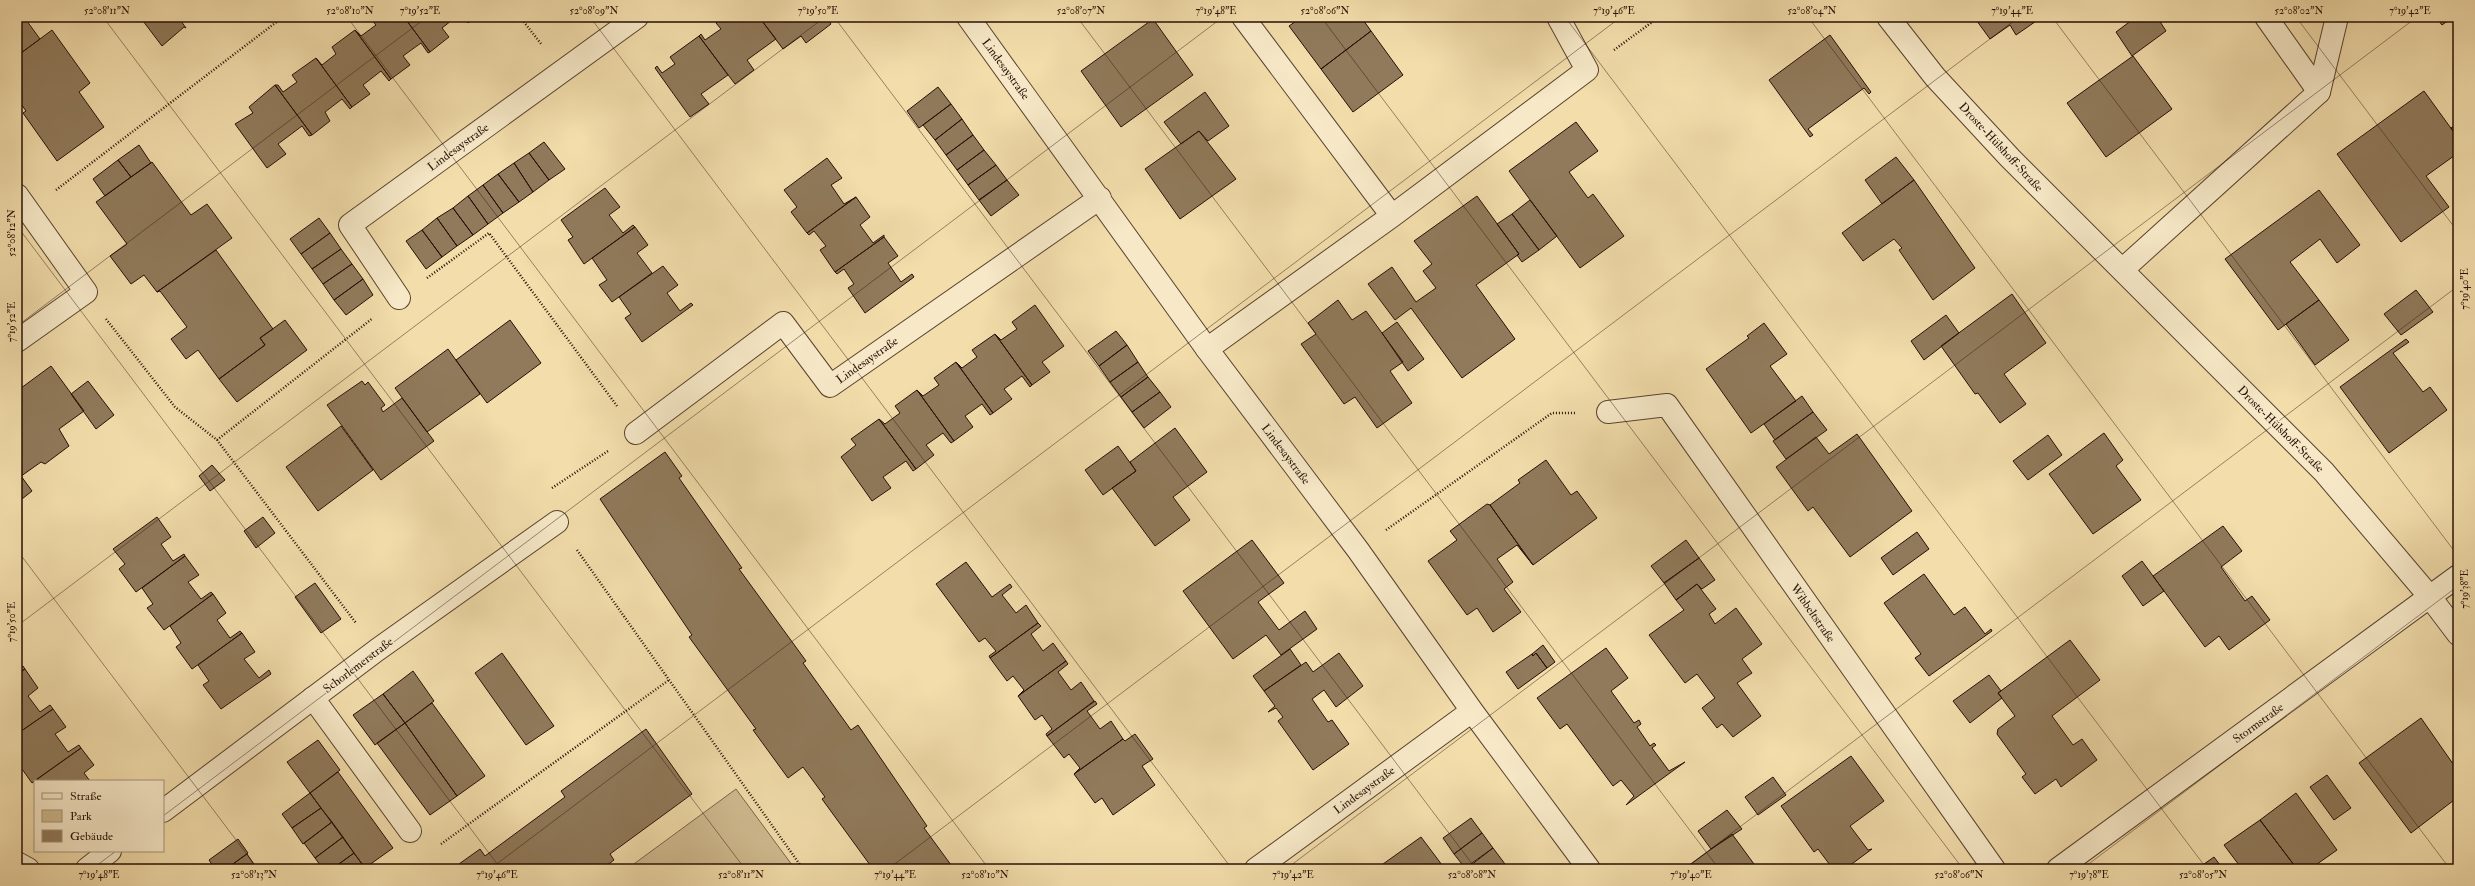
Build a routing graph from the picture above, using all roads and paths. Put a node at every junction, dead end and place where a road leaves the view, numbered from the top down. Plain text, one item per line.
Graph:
1 (282, 17) edge
2 (637, 17) edge
3 (968, 17) edge
4 (1243, 17) edge
5 (1558, 17) edge
6 (1659, 17) edge
7 (1888, 17) edge
8 (2266, 17) edge
9 (2337, 17) edge
10 (1587, 70) junction
11 (2319, 92) junction
12 (1100, 198) junction
13 (23, 203) edge
14 (1392, 216) junction
15 (2122, 270) junction
16 (86, 292) junction
17 (399, 298) junction
18 (17, 341) edge
19 (1208, 349) junction
20 (1608, 412) joint
21 (636, 433) junction
22 (217, 440) junction
23 (557, 522) junction
24 (1358, 550) junction
25 (2458, 576) edge
26 (2430, 597) junction
27 (2458, 634) edge
28 (377, 650) junction
29 (669, 680) junction
30 (313, 698) junction
31 (1472, 711) junction
32 (164, 810) edge
33 (410, 831) dead end
34 (440, 845) dead end
35 (109, 852) edge
36 (417, 862) dead end
37 (17, 863) edge
38 (28, 869) edge
39 (87, 869) edge
40 (407, 869) edge
41 (803, 869) edge
42 (1256, 869) edge
43 (1589, 869) edge
44 (1994, 869) edge
45 (2058, 869) edge

1 - 13 path
2 - 17 street, Lindesaystraße
3 - 12 street, Lindesaystraße
4 - 14 street
5 - 10 street
6 - 10 path
7 - 15 street, Droste-Hülshoff-Straße
8 - 11 street
9 - 11 street
10 - 14 street
11 - 15 street
12 - 19 street, Lindesaystraße
12 - 21 street, Lindesaystraße
13 - 16 street
14 - 19 street
15 - 26 street, Droste-Hülshoff-Straße
16 - 18 street
16 - 22 path
17 - 21 path
17 - 22 path
19 - 24 street, Lindesaystraße
20 - 24 path
20 - 44 street, Wibbeltstraße
21 - 23 path
22 - 28 path
23 - 28 street, Schorlemerstraße
23 - 29 path
24 - 31 street, Lindesaystraße
25 - 26 street, Stormstraße
26 - 27 street, Droste-Hülshoff-Straße
26 - 45 street, Stormstraße
28 - 30 street, Schorlemerstraße
29 - 34 path
29 - 41 path
30 - 32 street, Schorlemerstraße
30 - 33 street
31 - 42 street, Lindesaystraße
31 - 43 street, Lindesaystraße
35 - 39 street
36 - 40 path
37 - 38 street

